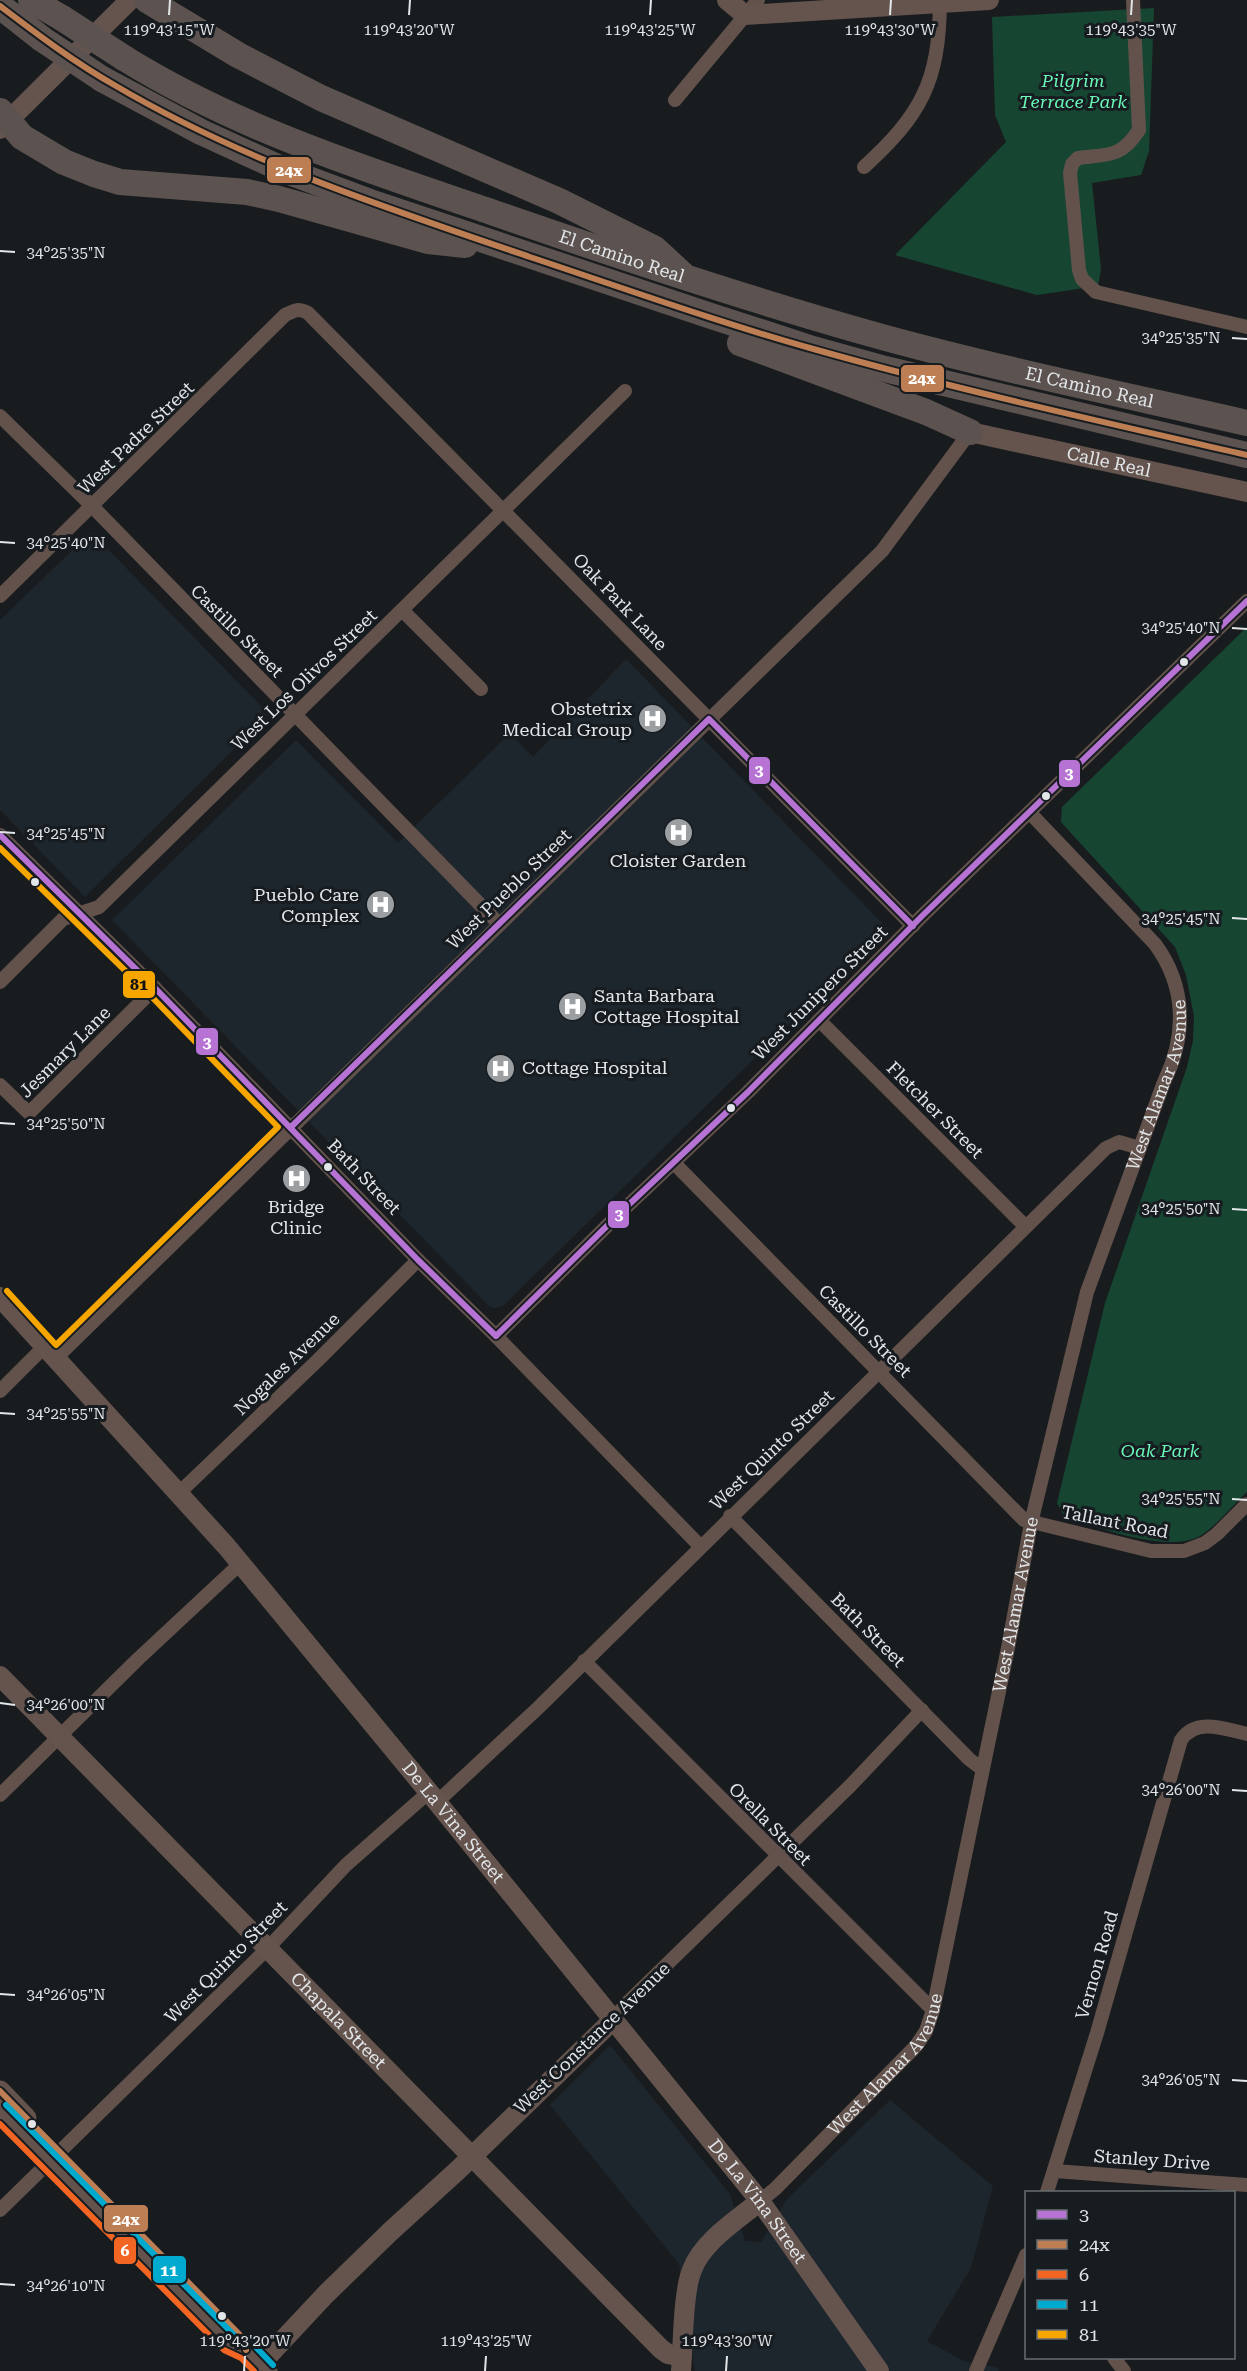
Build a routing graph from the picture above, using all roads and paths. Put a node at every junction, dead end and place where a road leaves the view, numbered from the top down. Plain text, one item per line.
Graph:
1 (31, 0) edge
2 (130, 0) edge
3 (147, 0) edge
4 (727, 0) edge
5 (989, 0) edge
6 (1133, 0) edge
7 (968, 1) edge
8 (940, 3) junction
9 (0, 6) edge
10 (751, 7) edge
11 (675, 100) dead end
12 (3, 120) edge
13 (864, 167) dead end
14 (519, 252) junction
15 (689, 280) junction
16 (609, 282) junction
17 (298, 309) joint
18 (1247, 327) edge
19 (625, 391) dead end
20 (0, 416) edge
21 (1247, 423) edge
22 (970, 432) junction
23 (1247, 455) edge
24 (1247, 492) edge
25 (92, 506) junction
26 (505, 511) junction
27 (0, 596) edge
28 (1247, 601) edge
29 (402, 610) junction
30 (481, 689) dead end
31 (294, 715) junction
32 (709, 719) junction
33 (1030, 813) junction
34 (0, 835) edge
35 (80, 914) junction
36 (499, 924) junction
37 (913, 926) junction
38 (0, 982) edge
39 (155, 988) junction
40 (819, 1020) junction
41 (0, 1085) edge
42 (291, 1127) junction
43 (1140, 1148) junction
44 (674, 1163) junction
45 (1025, 1226) junction
46 (418, 1260) junction
47 (0, 1297) edge
48 (496, 1336) junction
49 (51, 1352) junction
50 (879, 1370) junction
51 (0, 1390) edge
52 (180, 1492) junction
53 (1247, 1504) edge
54 (730, 1516) junction
55 (1031, 1522) junction
56 (700, 1546) junction
57 (241, 1563) junction
58 (584, 1661) junction
59 (0, 1676) edge
60 (922, 1710) junction
61 (1247, 1734) edge
62 (59, 1737) junction
63 (982, 1768) junction
64 (0, 1795) edge
65 (433, 1797) junction
66 (777, 1857) junction
67 (267, 1949) junction
68 (933, 2010) junction
69 (613, 2020) junction
70 (0, 2091) edge
71 (0, 2111) edge
72 (55, 2156) junction
73 (472, 2156) junction
74 (1054, 2171) junction
75 (1247, 2185) edge
76 (1048, 2191) edge
77 (760, 2201) junction
78 (0, 2210) edge
79 (1025, 2260) edge
80 (1115, 2359) edge
81 (257, 2364) edge
82 (681, 2364) edge
83 (879, 2371) edge
84 (976, 2371) edge
85 (1124, 2371) edge

1 - 15 highway, El Camino Real, bridge
2 - 12 street
3 - 15 highway
4 - 10 street
5 - 7 street
6 - 18 street
7 - 8 street
8 - 10 street
8 - 13 street
9 - 14 highway, El Camino Real, bridge
10 - 11 street
12 - 14 highway
14 - 16 highway, El Camino Real
15 - 21 highway, El Camino Real
16 - 22 highway
16 - 23 highway, El Camino Real
17 - 25 street, West Padre Street
17 - 26 street, Oak Park Lane
19 - 26 street, West Los Olivos Street
20 - 25 street, Castillo Street
22 - 24 street, Calle Real
22 - 32 street, West Pueblo Street
25 - 27 street, West Padre Street
25 - 31 street, Castillo Street
26 - 29 street, West Los Olivos Street
26 - 32 street, Oak Park Lane
28 - 33 street, West Junipero Street
29 - 30 street
29 - 31 street, West Los Olivos Street
31 - 35 street, West Los Olivos Street
31 - 36 street, Castillo Street
32 - 36 street, West Pueblo Street
32 - 37 street, Oak Park Lane
33 - 37 street, West Junipero Street
33 - 43 street, West Alamar Avenue
34 - 35 street, Bath Street
35 - 38 street, West Los Olivos Street
35 - 39 street, Bath Street
36 - 42 street, West Pueblo Street
37 - 40 street, West Junipero Street
39 - 41 street, Jesmary Lane
39 - 42 street, Bath Street
40 - 44 street, West Junipero Street
40 - 45 street, Fletcher Street
42 - 46 street, Bath Street
42 - 49 street, West Pueblo Street
43 - 45 street, West Quinto Street
43 - 55 street, West Alamar Avenue
44 - 48 street, West Junipero Street
44 - 50 street, Castillo Street
45 - 50 street, West Quinto Street
46 - 48 street, Bath Street
46 - 52 street, Nogales Avenue
47 - 49 street, De La Vina Street
48 - 56 street, Bath Street
49 - 51 street, West Pueblo Street
49 - 52 street, De La Vina Street
50 - 54 street, West Quinto Street
50 - 55 street, Castillo Street
52 - 57 street, De La Vina Street
53 - 55 street, Tallant Road
54 - 56 street, West Quinto Street
54 - 60 street, Bath Street
55 - 63 street, West Alamar Avenue
56 - 58 street, West Quinto Street
57 - 62 street
57 - 65 street, De La Vina Street
58 - 65 street, West Quinto Street
58 - 66 street, Orella Street
59 - 62 street, Chapala Street
60 - 63 street, Bath Street
60 - 66 street, West Constance Avenue
61 - 74 street, Vernon Road
62 - 64 street
62 - 67 street, Chapala Street
63 - 68 street, West Alamar Avenue
65 - 67 street, West Quinto Street
65 - 69 street, De La Vina Street
66 - 68 street, Orella Street
66 - 69 street, West Constance Avenue
67 - 72 street, West Quinto Street
67 - 73 street, Chapala Street
68 - 77 street, West Alamar Avenue
69 - 73 street, West Constance Avenue
69 - 77 street, De La Vina Street
70 - 72 main road
71 - 72 main road
72 - 78 street, West Quinto Street
72 - 81 main road
73 - 81 street, West Constance Avenue
73 - 82 street, Chapala Street
74 - 75 street, Stanley Drive
74 - 76 street, Vernon Road
77 - 82 street, West Alamar Avenue
77 - 83 street, De La Vina Street
79 - 84 street
80 - 85 street

